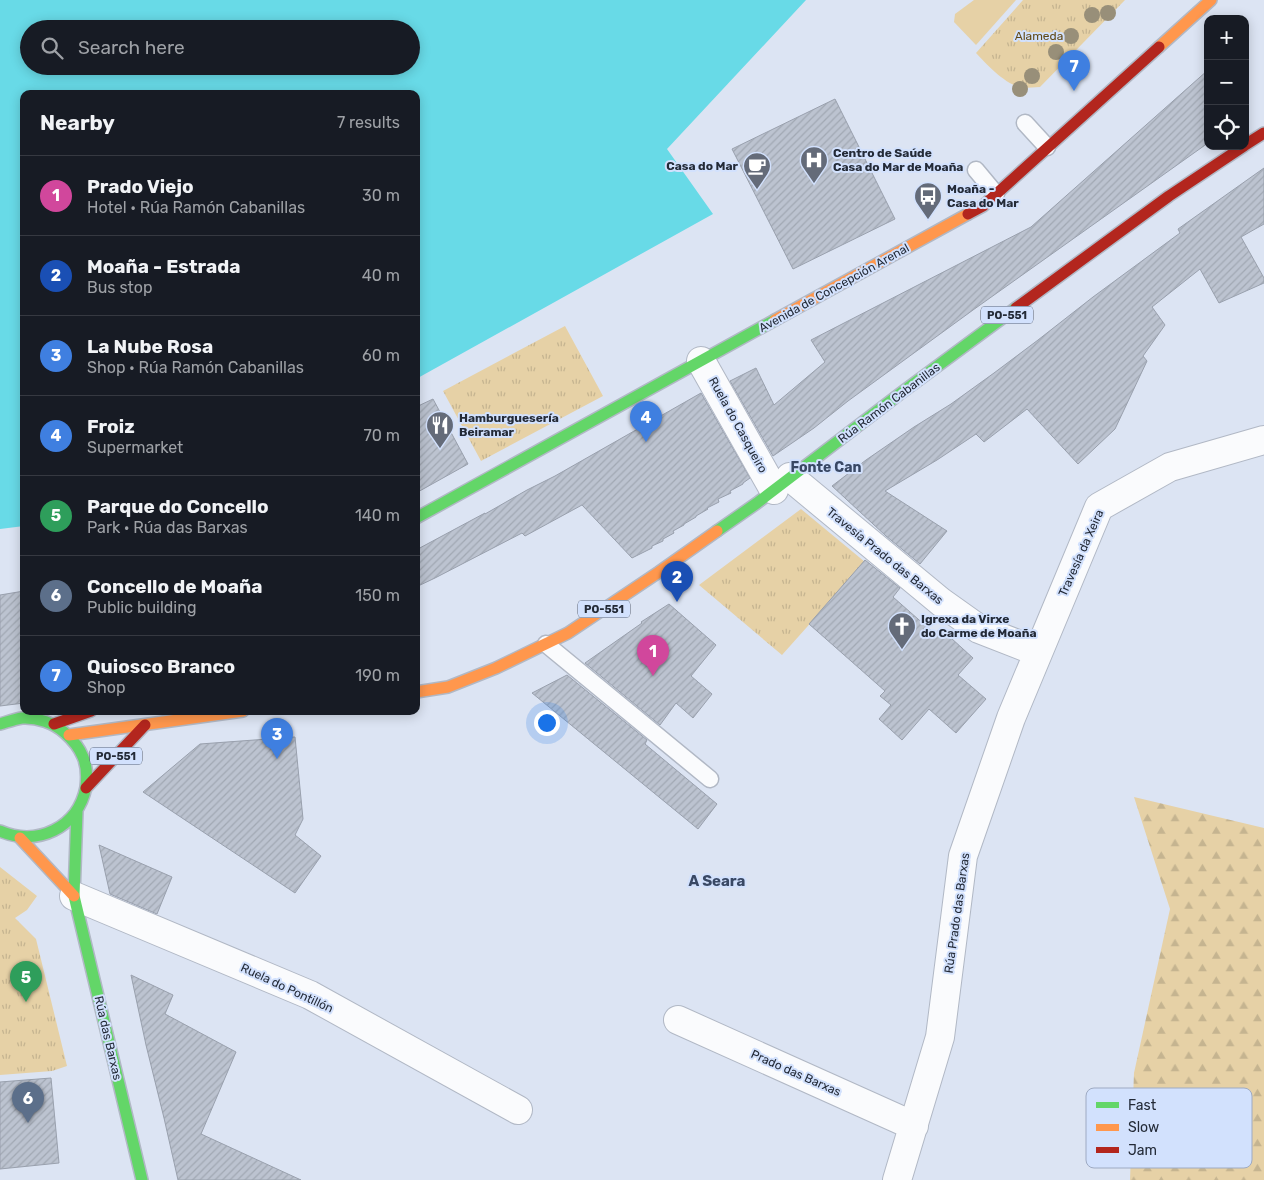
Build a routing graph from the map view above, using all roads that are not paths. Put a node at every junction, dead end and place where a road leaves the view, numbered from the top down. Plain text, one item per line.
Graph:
1 (1211, 0) edge
2 (1025, 123) dead end
3 (1264, 133) edge
4 (1249, 143) edge
5 (1047, 148) junction
6 (1238, 150) edge
7 (976, 170) dead end
8 (996, 194) junction
9 (702, 361) junction
10 (1264, 440) edge
11 (782, 483) junction
12 (420, 516) edge
13 (546, 644) junction
14 (1038, 652) junction
15 (420, 691) edge
16 (80, 715) edge
17 (215, 715) edge
18 (0, 724) edge
19 (54, 724) junction
20 (145, 725) junction
21 (69, 735) junction
22 (710, 779) dead end
23 (86, 788) junction
24 (77, 811) junction
25 (0, 831) edge
26 (20, 838) junction
27 (74, 896) junction
28 (678, 1020) dead end
29 (518, 1110) dead end
30 (914, 1126) junction
31 (142, 1180) edge
32 (897, 1180) edge

1 - 5 main road, Avenida de Concepción Arenal
2 - 5 lane
3 - 4 main road, Rúa Ramón Cabanillas / PO-551
5 - 8 main road, Avenida de Concepción Arenal
6 - 11 main road, Rúa Ramón Cabanillas / PO-551
7 - 8 lane
8 - 9 main road, Avenida de Concepción Arenal
9 - 11 street, Ruela do Casqueiro
9 - 12 main road, Avenida de Concepción Arenal
10 - 14 street, Travesía da Xeira
11 - 13 main road, Rúa Ramón Cabanillas / PO-551
11 - 14 street, Travesía Prado das Barxas
13 - 15 main road, Rúa Ramón Cabanillas / PO-551
13 - 22 lane
14 - 30 street, Rúa Prado das Barxas
16 - 19 main road
17 - 20 main road, PO-551
18 - 19 main road
19 - 21 main road
20 - 21 main road, PO-551
20 - 23 main road, PO-551
21 - 23 main road
23 - 24 main road
24 - 26 main road
24 - 27 main road, Rúa das Barxas
25 - 26 main road
26 - 27 main road, Rúa das Barxas
27 - 29 street, Ruela do Pontillón
27 - 31 main road, Rúa das Barxas
28 - 30 street, Prado das Barxas
30 - 32 street, Rúa Prado das Barxas

